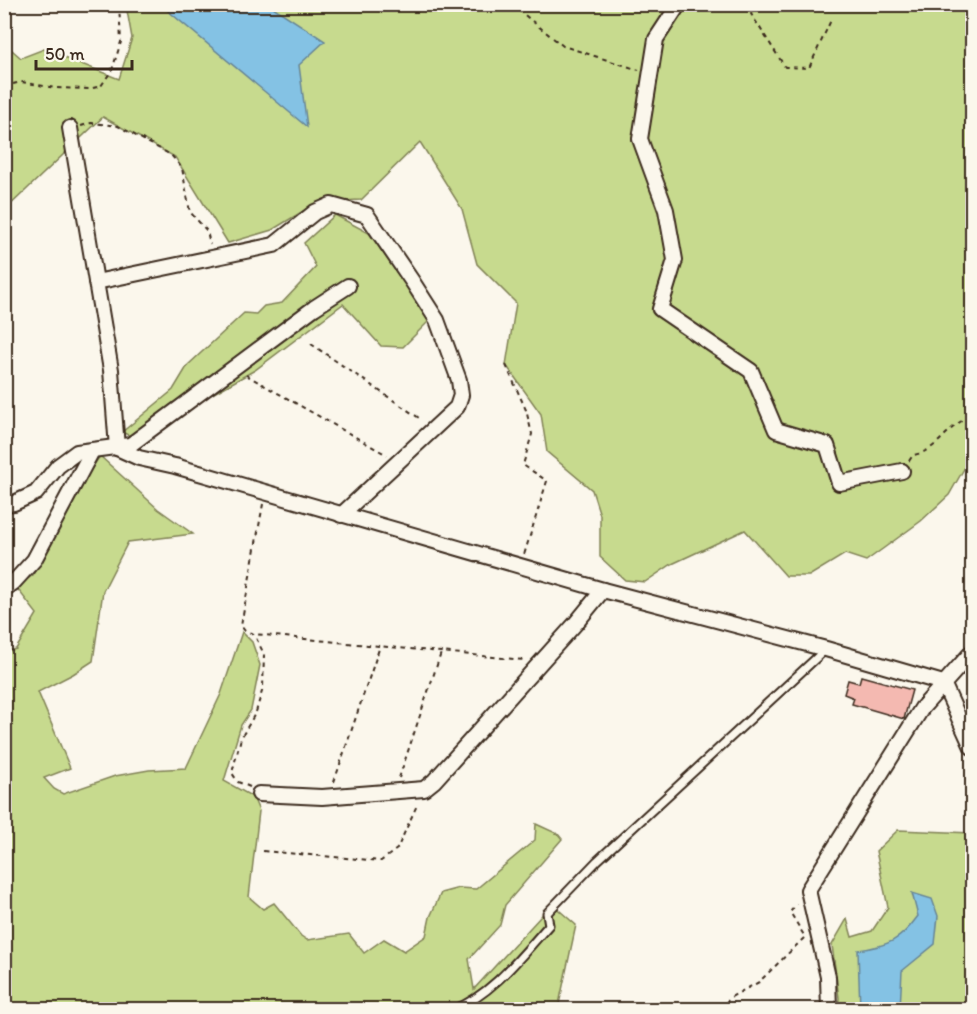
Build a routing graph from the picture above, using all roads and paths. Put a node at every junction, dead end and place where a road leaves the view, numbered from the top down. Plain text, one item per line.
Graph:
1 (119, 4) edge
2 (511, 4) edge
3 (679, 4) edge
4 (755, 4) edge
5 (831, 20) dead end
6 (651, 73) junction
7 (4, 86) edge
8 (70, 128) joint
9 (212, 259) junction
10 (96, 282) junction
11 (348, 286) dead end
12 (311, 344) dead end
13 (506, 365) dead end
14 (234, 368) junction
15 (972, 414) edge
16 (434, 429) junction
17 (117, 448) junction
18 (92, 451) junction
19 (398, 461) junction
20 (902, 471) joint
21 (265, 493) junction
22 (4, 504) edge
23 (341, 515) junction
24 (521, 566) junction
25 (4, 589) edge
26 (603, 590) junction
27 (254, 634) junction
28 (380, 646) junction
29 (826, 649) junction
30 (972, 652) edge
31 (441, 653) junction
32 (542, 662) junction
33 (943, 683) junction
34 (972, 747) edge
35 (424, 789) junction
36 (394, 792) junction
37 (259, 794) joint
38 (329, 796) junction
39 (263, 851) dead end
40 (808, 890) junction
41 (453, 1010) edge
42 (719, 1010) edge
43 (829, 1010) edge

1 - 7 path
2 - 6 path
3 - 6 street
4 - 5 path
6 - 20 street
8 - 9 path
8 - 10 street
9 - 10 street
9 - 16 street
10 - 17 street
11 - 14 street
12 - 16 path
13 - 24 path
14 - 17 street
14 - 19 path
15 - 20 path
16 - 19 street
17 - 18 street
17 - 21 street
18 - 22 street
18 - 25 street
19 - 23 street
21 - 23 street
21 - 27 path
23 - 24 street
24 - 26 street
26 - 29 street
26 - 32 street
27 - 28 path
27 - 37 path
28 - 31 path
28 - 38 path
29 - 33 street
29 - 41 lane
30 - 33 street
31 - 32 path
31 - 36 path
32 - 35 street
33 - 34 street
33 - 40 street
35 - 36 street
35 - 39 path
36 - 38 street
37 - 38 street
40 - 42 path
40 - 43 street

